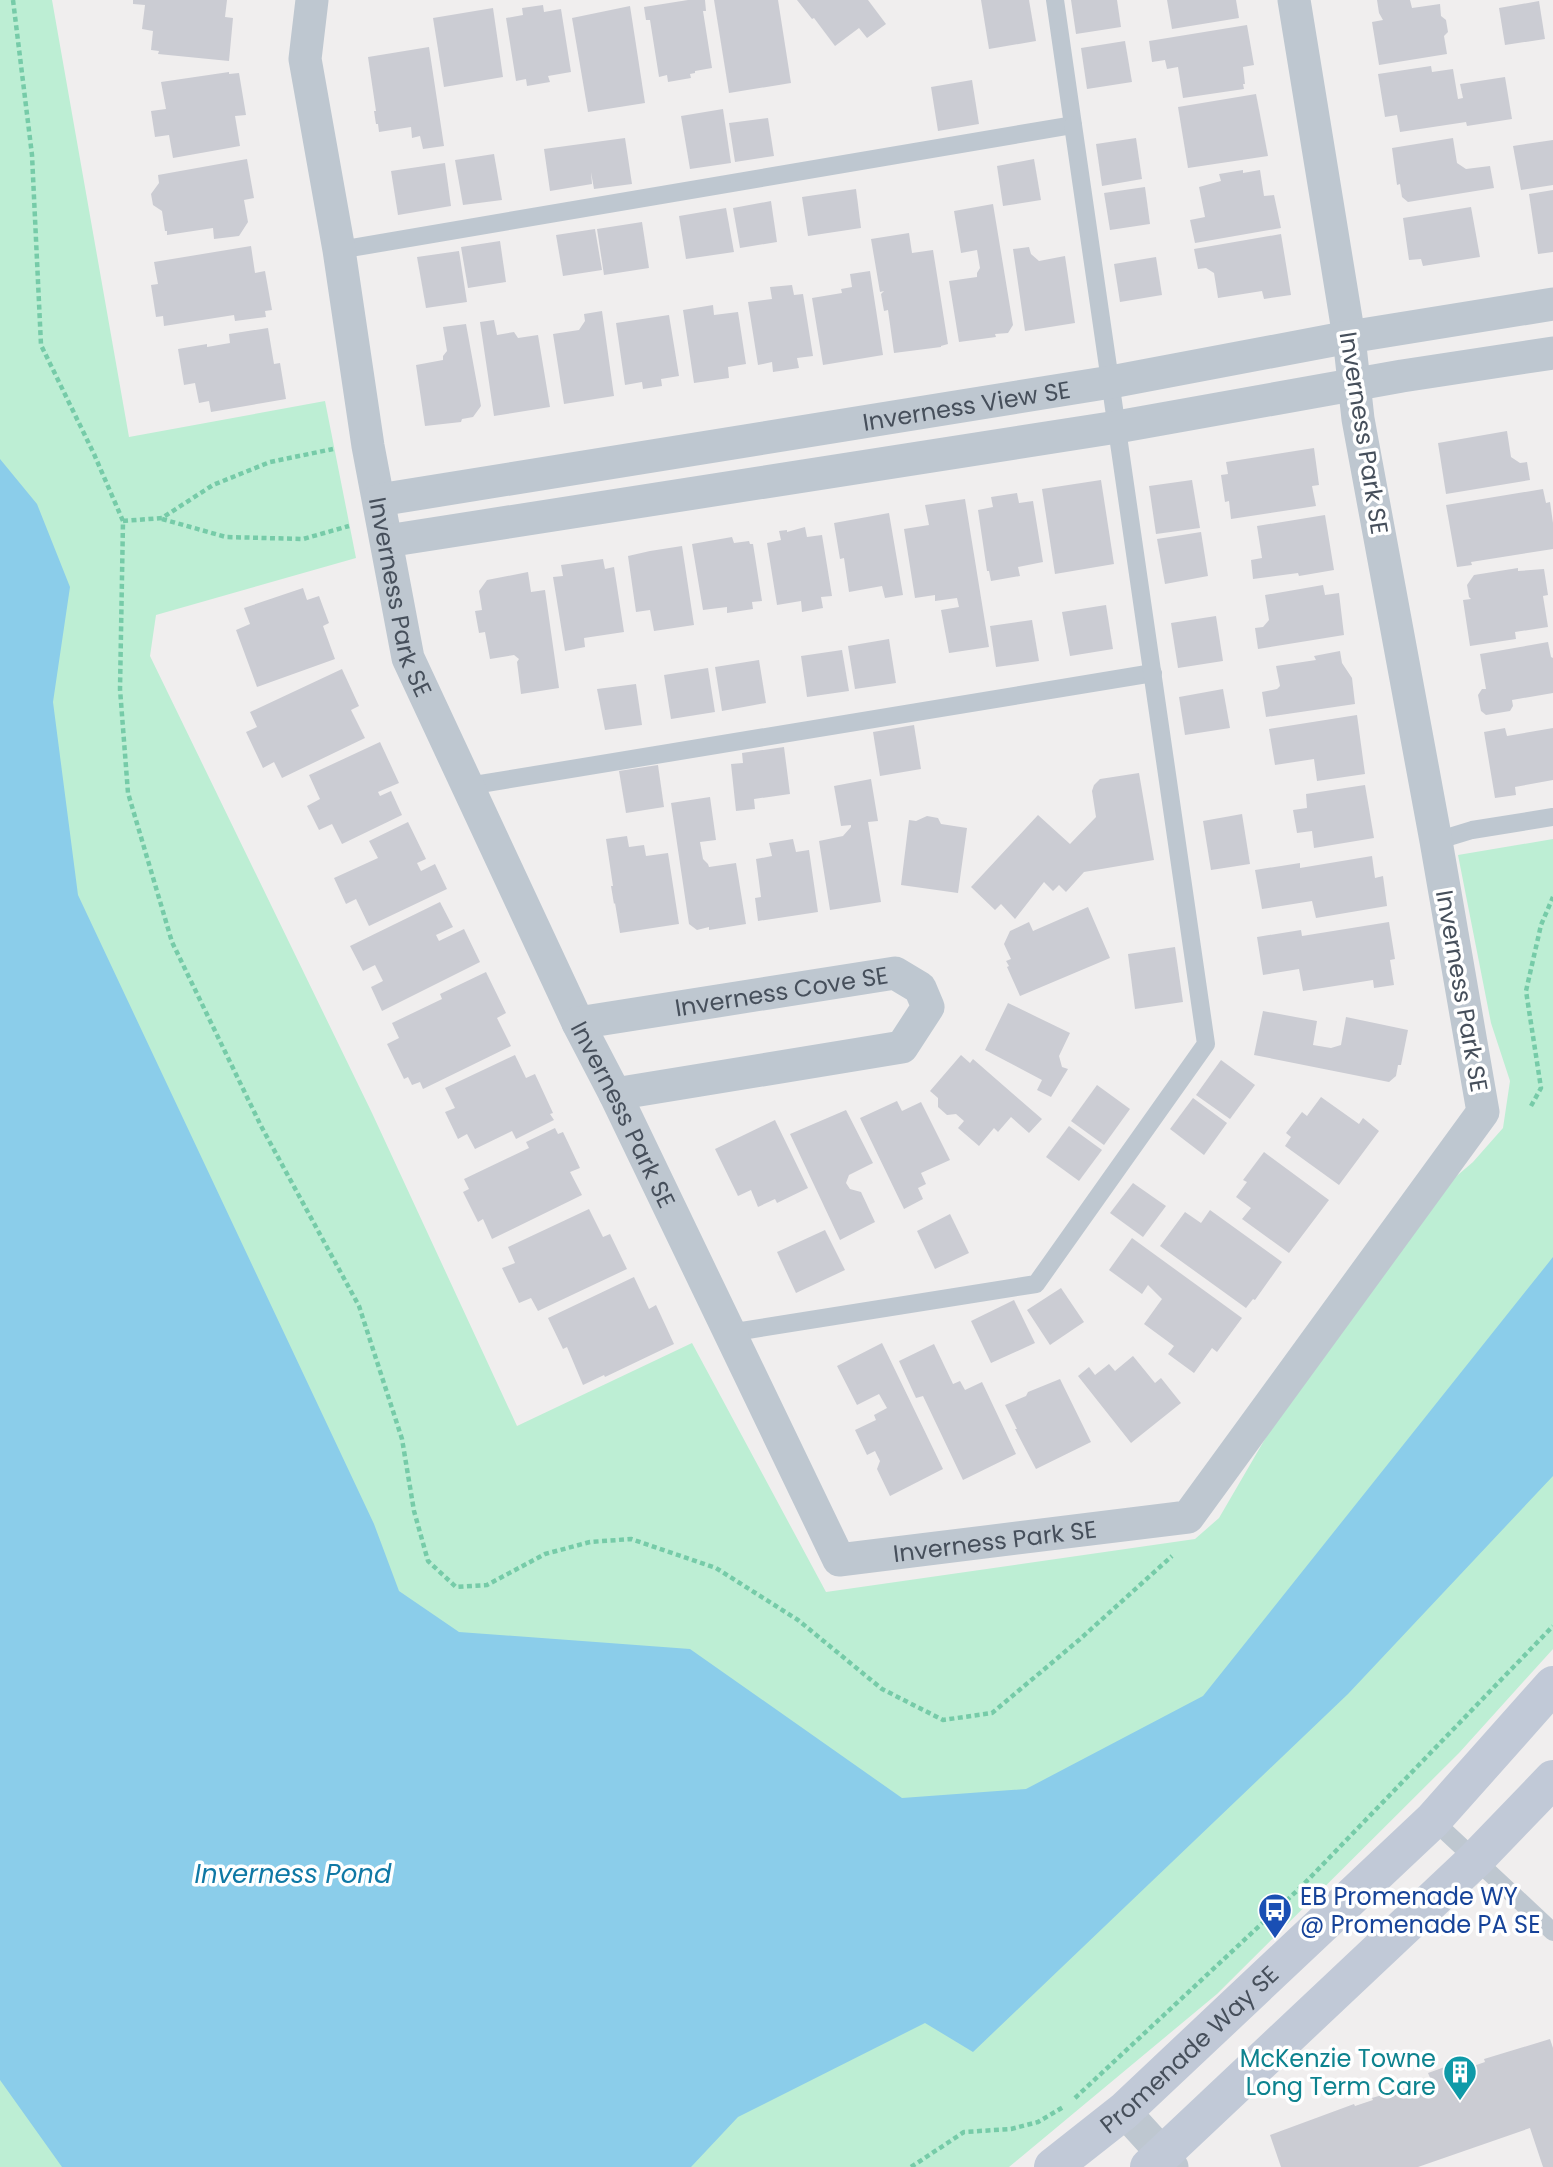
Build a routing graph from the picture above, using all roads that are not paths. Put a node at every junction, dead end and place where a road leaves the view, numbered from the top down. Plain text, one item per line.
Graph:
1 (312, 0) edge
2 (1055, 0) edge
3 (1294, 0) edge
4 (1073, 125) junction
5 (339, 250) junction
6 (1553, 304) edge
7 (1349, 337) junction
8 (1553, 353) edge
9 (1111, 382) junction
10 (1353, 386) junction
11 (1117, 427) junction
12 (382, 520) junction
13 (1153, 673) junction
14 (468, 786) junction
15 (1553, 817) edge
16 (1436, 841) junction
17 (578, 1023) junction
18 (615, 1094) junction
19 (729, 1333) junction
20 (1553, 1685) edge
21 (1553, 1779) edge
22 (1433, 1820) junction
23 (1475, 1860) junction
24 (1553, 1932) edge
25 (1124, 2111) junction
26 (1162, 2163) edge
27 (1053, 2167) edge

1 - 5 street, Inverness Park SE
2 - 4 lane
3 - 7 street, Inverness Park SE
4 - 5 lane
4 - 9 lane
5 - 12 street, Inverness Park SE
6 - 7 street, Inverness View SE
7 - 9 street, Inverness View SE
7 - 10 street, Inverness Park SE
8 - 10 street, Inverness View SE
9 - 11 lane
9 - 12 street, Inverness View SE
10 - 11 street, Inverness View SE
10 - 16 street, Inverness Park SE
11 - 12 street, Inverness View SE
11 - 13 lane
12 - 14 street, Inverness Park SE
13 - 14 lane
13 - 19 lane
14 - 17 street, Inverness Park SE
15 - 16 lane
16 - 19 street, Inverness Park SE
17 - 18 street, Inverness Park SE
17 - 18 street, Inverness Cove SE
18 - 19 street, Inverness Park SE
20 - 22 street, Promenade Way SE
21 - 23 street
22 - 23 lane
22 - 25 street, Promenade Way SE
23 - 24 lane
23 - 26 street
25 - 26 street
25 - 27 street, Promenade Way SE

